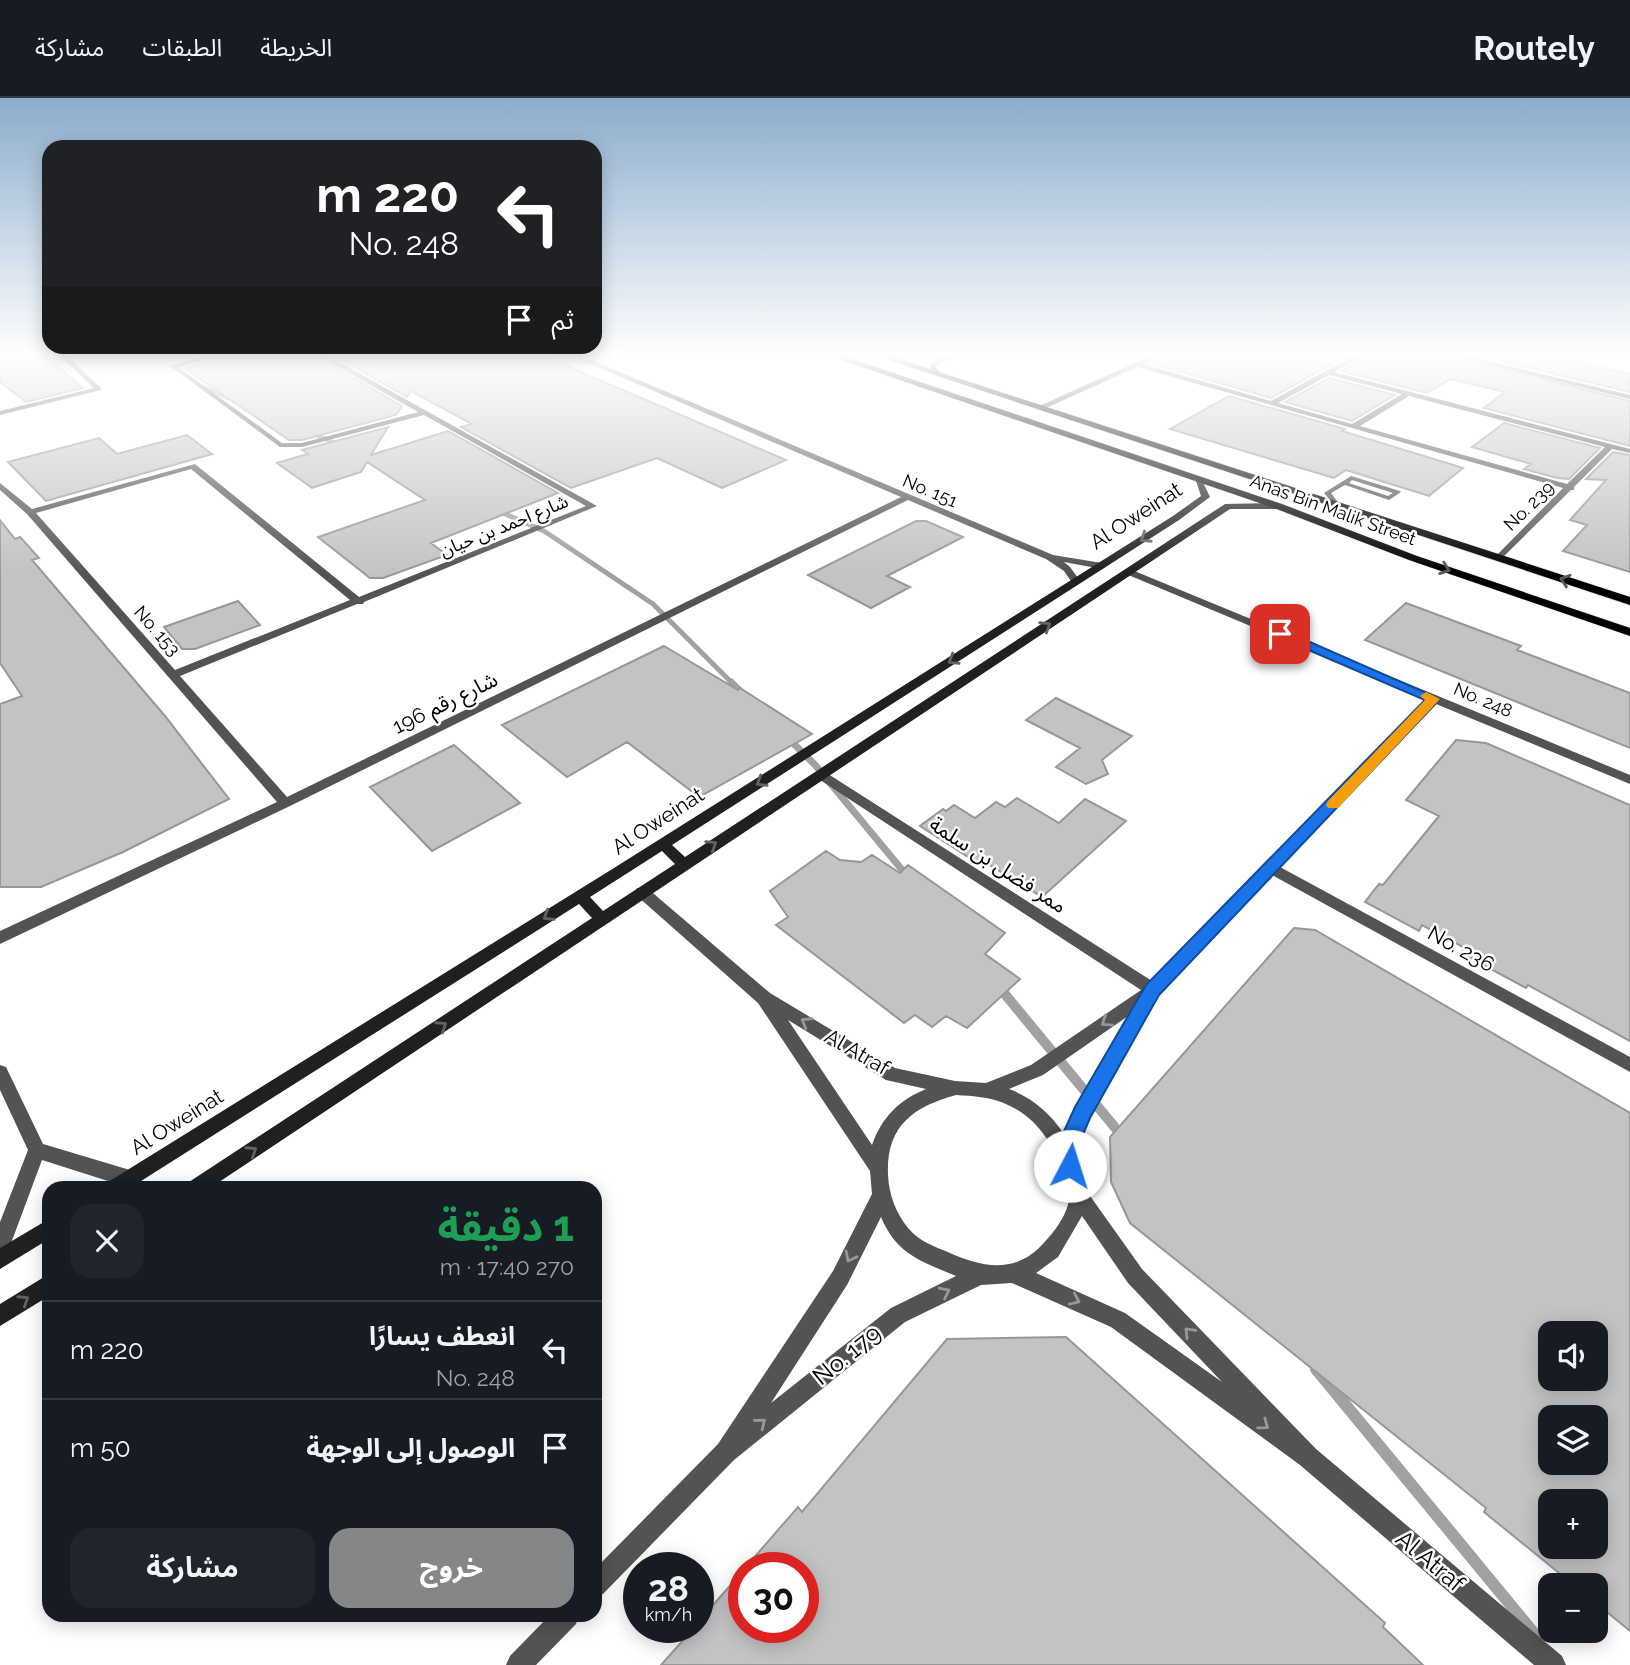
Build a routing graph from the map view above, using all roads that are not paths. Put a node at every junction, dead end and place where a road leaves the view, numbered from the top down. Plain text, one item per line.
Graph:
1 (254, 426) edge
2 (373, 426) edge
3 (447, 426) edge
4 (737, 426) edge
5 (1039, 426) edge
6 (1099, 426) edge
7 (1354, 426) edge
8 (1535, 426) edge
9 (1610, 446) junction
10 (1630, 451) edge
11 (1198, 480) junction
12 (1344, 483) junction
13 (0, 486) edge
14 (1571, 488) junction
15 (906, 498) junction
16 (1338, 505) junction
17 (1278, 506) junction
18 (30, 512) junction
19 (1176, 518) junction
20 (1201, 525) junction
21 (1049, 557) junction
22 (1499, 558) junction
23 (1102, 566) junction
24 (1129, 572) junction
25 (1076, 582) junction
26 (1630, 601) edge
27 (359, 602) junction
28 (1630, 632) edge
29 (172, 675) junction
30 (1434, 699) junction
31 (821, 775) junction
32 (1630, 780) edge
33 (285, 803) junction
34 (663, 845) junction
35 (684, 864) junction
36 (1272, 869) junction
37 (642, 892) junction
38 (580, 896) junction
39 (602, 919) junction
40 (0, 938) edge
41 (1153, 990) junction
42 (764, 998) junction
43 (1630, 1065) edge
44 (0, 1072) edge
45 (956, 1088) junction
46 (988, 1090) junction
47 (37, 1150) junction
48 (1065, 1151) junction
49 (877, 1167) junction
50 (114, 1181) edge
51 (127, 1181) edge
52 (206, 1181) edge
53 (881, 1196) junction
54 (1079, 1196) junction
55 (42, 1232) edge
56 (0, 1247) edge
57 (0, 1259) edge
58 (1013, 1273) junction
59 (980, 1275) junction
60 (42, 1289) edge
61 (0, 1316) edge
62 (726, 1452) junction
63 (1308, 1457) junction
64 (602, 1579) edge
65 (560, 1622) edge
66 (519, 1665) edge
67 (1553, 1665) edge

1 - 2 street
3 - 27 street, شارع احمد بن حيان
4 - 15 street, No. 151
5 - 11 main road, Anas Bin Malik Street
6 - 16 main road, Anas Bin Malik Street
7 - 14 street
8 - 9 street
9 - 10 street
9 - 14 street, No. 239
11 - 17 main road, Anas Bin Malik Street
11 - 19 street, Al Oweinat
12 - 12 lane
12 - 16 lane
13 - 18 street, No. 153
14 - 22 street, No. 239
15 - 21 street, No. 151
15 - 33 street, شارع رقم 196
16 - 22 main road, Anas Bin Malik Street
17 - 20 street, Al Oweinat
17 -> 28 main road, Anas Bin Malik Street
18 - 27 street
18 - 29 street, No. 153
19 - 20 street
19 -> 23 street, Al Oweinat
20 - 24 street, Al Oweinat
21 - 23 street, No. 151
21 - 25 street, No. 151
26 -> 22 main road, Anas Bin Malik Street
23 - 25 street, Al Oweinat
24 - 30 street, No. 248
31 -> 24 street, Al Oweinat
25 -> 34 street, Al Oweinat
27 - 29 street, شارع احمد بن حيان
29 - 33 street, No. 153
30 - 32 street, No. 248
30 - 36 street
35 -> 31 street, Al Oweinat
31 - 41 street, ممر فضل بن سلمة
33 - 40 street, شارع رقم 196
34 - 35 street
34 - 38 street, Al Oweinat
35 - 37 street, Al Oweinat
36 - 41 street
36 - 43 street, No. 236
37 - 39 street, Al Oweinat
37 - 42 street, Al Atraf
38 - 39 street
38 -> 51 street, Al Oweinat
52 -> 39 street, Al Oweinat
41 -> 46 street
41 - 48 street
45 -> 42 street, Al Atraf
42 - 49 street, Al Atraf
44 - 47 street
45 - 46 street, Al Atraf
45 - 49 street, Al Atraf
46 - 48 street, Al Atraf
47 - 50 street
47 - 56 street
48 - 54 street, Al Atraf
49 - 53 street, Al Atraf
53 - 59 street, Al Atraf
53 -> 62 street, No. 179
54 - 58 street, Al Atraf
63 -> 54 street
55 - 57 street
58 - 59 street, Al Atraf
58 -> 63 street
62 -> 59 street, No. 179
61 -> 60 street
62 - 64 street, No. 179
63 - 67 street, Al Atraf
65 - 66 street

